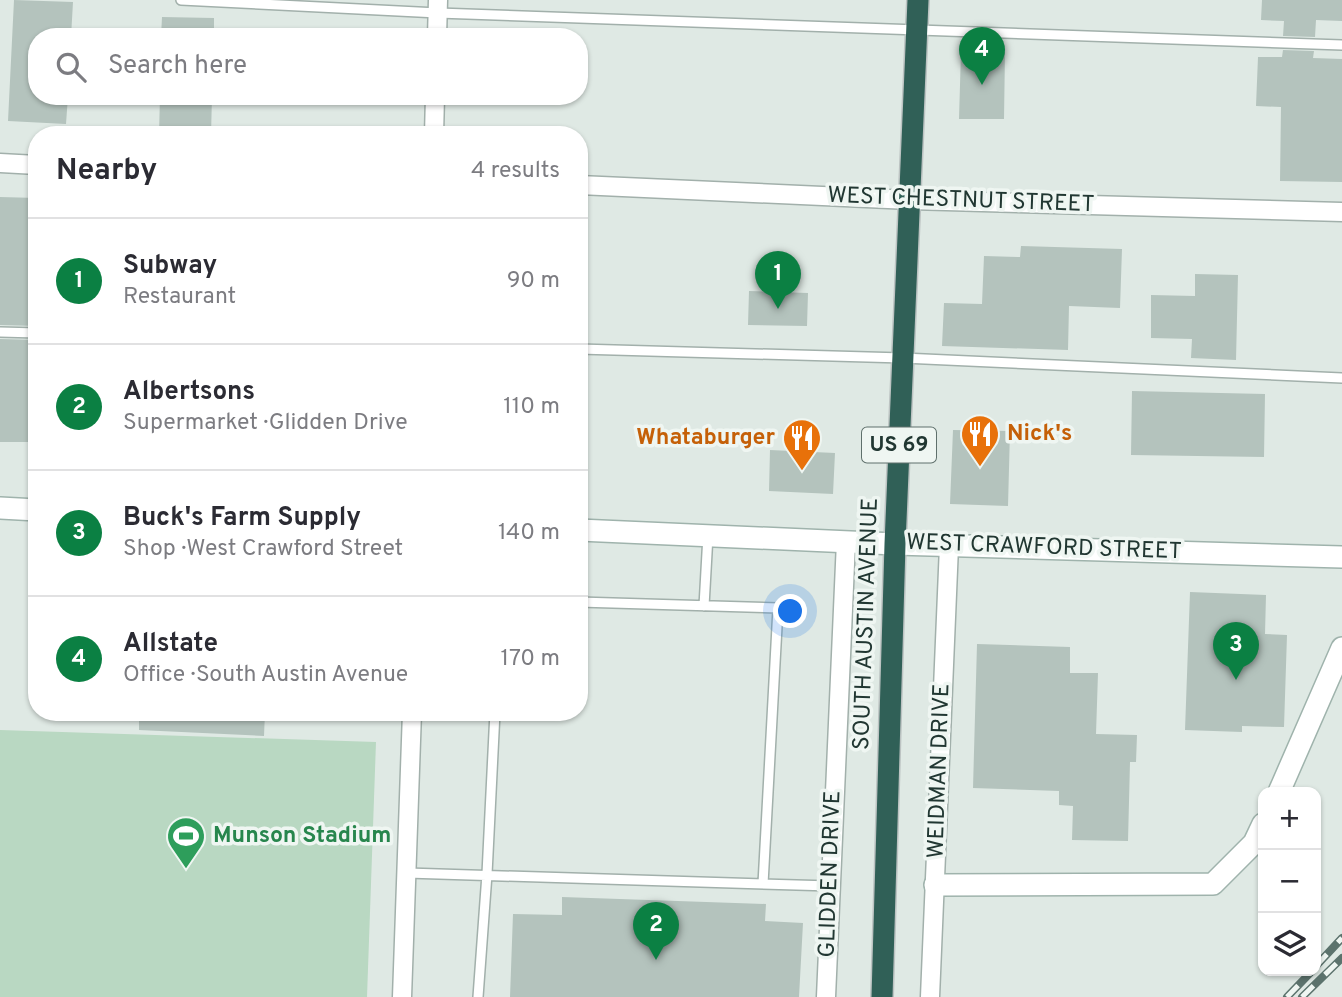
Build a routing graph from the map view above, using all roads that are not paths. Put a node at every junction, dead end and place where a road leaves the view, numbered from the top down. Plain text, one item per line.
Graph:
1 (181, 0) edge
2 (918, 0) edge
3 (438, 6) edge
4 (437, 28) edge
5 (916, 31) junction
6 (1342, 45) edge
7 (435, 105) edge
8 (434, 126) edge
9 (0, 163) edge
10 (28, 165) edge
11 (588, 185) edge
12 (910, 200) junction
13 (1342, 212) edge
14 (0, 332) edge
15 (28, 333) edge
16 (588, 349) edge
17 (903, 358) junction
18 (1342, 378) edge
19 (0, 508) edge
20 (28, 510) edge
21 (588, 530) edge
22 (708, 535) junction
23 (846, 541) junction
24 (895, 544) junction
25 (949, 546) junction
26 (1342, 557) edge
27 (588, 602) edge
28 (704, 606) junction
29 (1342, 648) edge
30 (412, 721) edge
31 (494, 721) edge
32 (1281, 787) edge
33 (1258, 835) edge
34 (407, 873) junction
35 (486, 874) junction
36 (764, 884) junction
37 (935, 885) junction
38 (831, 886) junction
39 (402, 997) edge
40 (478, 997) edge
41 (826, 997) edge
42 (882, 997) edge
43 (930, 997) edge

1 - 3 lane
2 - 5 highway, SOUTH AUSTIN AVENUE / US 69
3 - 4 street
3 - 5 lane
5 - 6 lane
5 - 12 highway, SOUTH AUSTIN AVENUE / US 69
7 - 8 street
9 - 10 street
11 - 12 street, WEST CHESTNUT STREET
12 - 13 street, WEST CHESTNUT STREET
12 - 17 highway, SOUTH AUSTIN AVENUE / US 69
14 - 15 lane
16 - 17 lane
17 - 18 lane
17 - 24 highway, SOUTH AUSTIN AVENUE / US 69
19 - 20 street
21 - 22 street, WEST CRAWFORD STREET
22 - 23 street, WEST CRAWFORD STREET
22 - 28 lane
23 - 24 street, WEST CRAWFORD STREET
23 - 38 street, GLIDDEN DRIVE
24 - 25 street, WEST CRAWFORD STREET
24 - 42 highway, SOUTH AUSTIN AVENUE / US 69
25 - 26 street, WEST CRAWFORD STREET
25 - 37 street, WEIDMAN DRIVE
27 - 28 lane
28 - 36 lane
29 - 32 street
30 - 34 street
31 - 35 lane
33 - 37 street
34 - 35 lane
34 - 39 street
35 - 36 lane
35 - 40 lane
36 - 38 lane
37 - 43 street, WEIDMAN DRIVE
38 - 41 street, GLIDDEN DRIVE

